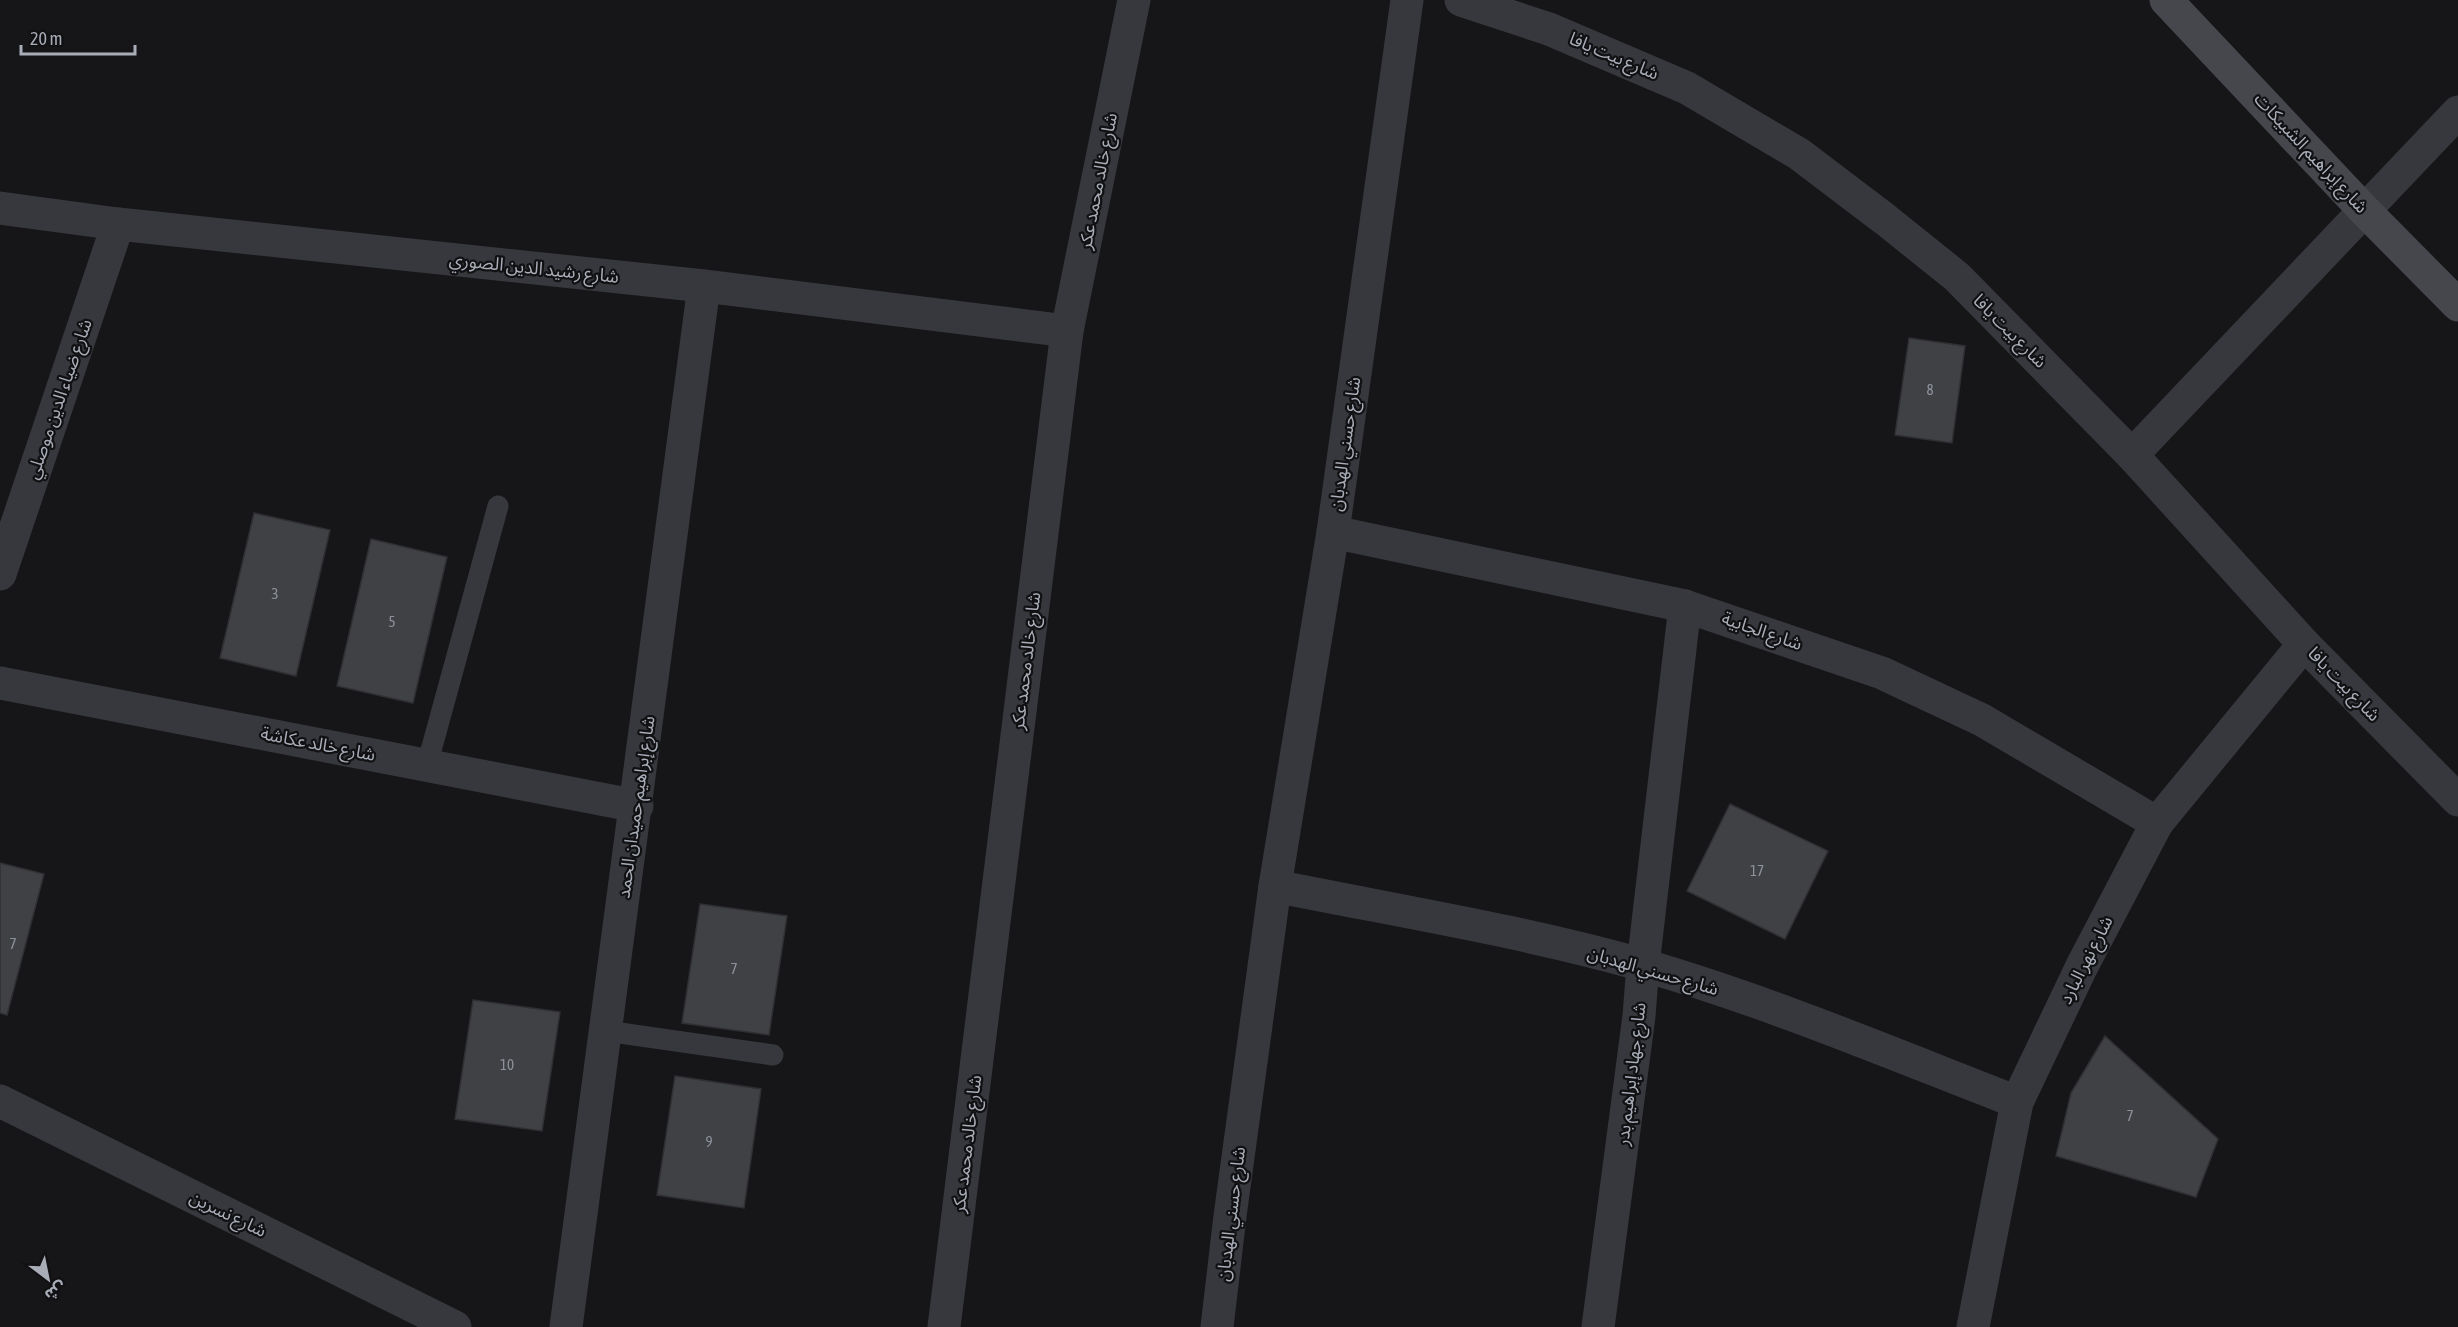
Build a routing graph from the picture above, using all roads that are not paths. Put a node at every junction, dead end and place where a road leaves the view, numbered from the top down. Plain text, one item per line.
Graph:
1 (1134, 0) edge
2 (1407, 0) edge
3 (1461, 0) edge
4 (2166, 0) edge
5 (2458, 112) edge
6 (0, 208) edge
7 (2366, 211) junction
8 (118, 224) junction
9 (704, 286) junction
10 (2458, 305) edge
11 (1067, 331) junction
12 (2132, 455) junction
13 (498, 506) dead end
14 (1333, 532) junction
15 (0, 574) edge
16 (1685, 606) junction
17 (2304, 644) junction
18 (0, 682) edge
19 (427, 765) junction
20 (2458, 800) edge
21 (637, 806) junction
22 (2157, 823) junction
23 (1275, 886) junction
24 (1643, 965) junction
25 (606, 1031) junction
26 (773, 1054) dead end
27 (0, 1101) edge
28 (2017, 1102) junction
29 (455, 1327) edge
30 (566, 1327) edge
31 (944, 1327) edge
32 (1217, 1327) edge
33 (1598, 1327) edge
34 (1973, 1327) edge

1 - 11 street, شارع خالد محمد عكر
2 - 14 street, شارع حسني الهدبان
3 - 12 street, شارع بيت يافا
4 - 7 street, شارع إبراهيم الشبيكات
5 - 7 street
6 - 8 street, شارع رشيد الدين الصوري
7 - 10 street, شارع إبراهيم الشبيكات
7 - 12 street
8 - 9 street, شارع رشيد الدين الصوري
8 - 15 street, شارع ضياء الدين موصلي
9 - 11 street, شارع رشيد الدين الصوري
9 - 21 street, شارع إبراهيم حميدان الحمد
11 - 31 street, شارع خالد محمد عكر
12 - 17 street, شارع بيت يافا
13 - 19 lane
14 - 16 street, شارع الجابية
14 - 23 street, شارع حسني الهدبان
16 - 22 street, شارع الجابية
16 - 24 street, شارع جهاد إبراهيم بدر
17 - 20 street, شارع بيت يافا
17 - 22 street, شارع نهر البارد
18 - 19 street, شارع خالد عكاشة
19 - 21 street, شارع خالد عكاشة
21 - 25 street, شارع إبراهيم حميدان الحمد
22 - 28 street, شارع نهر البارد
23 - 24 street, شارع حسني الهدبان
23 - 32 street, شارع حسني الهدبان
24 - 28 street, شارع حسني الهدبان
24 - 33 street, شارع جهاد إبراهيم بدر
25 - 26 lane
25 - 30 street, شارع إبراهيم حميدان الحمد
27 - 29 street, شارع نسرين
28 - 34 street, شارع نهر البارد

